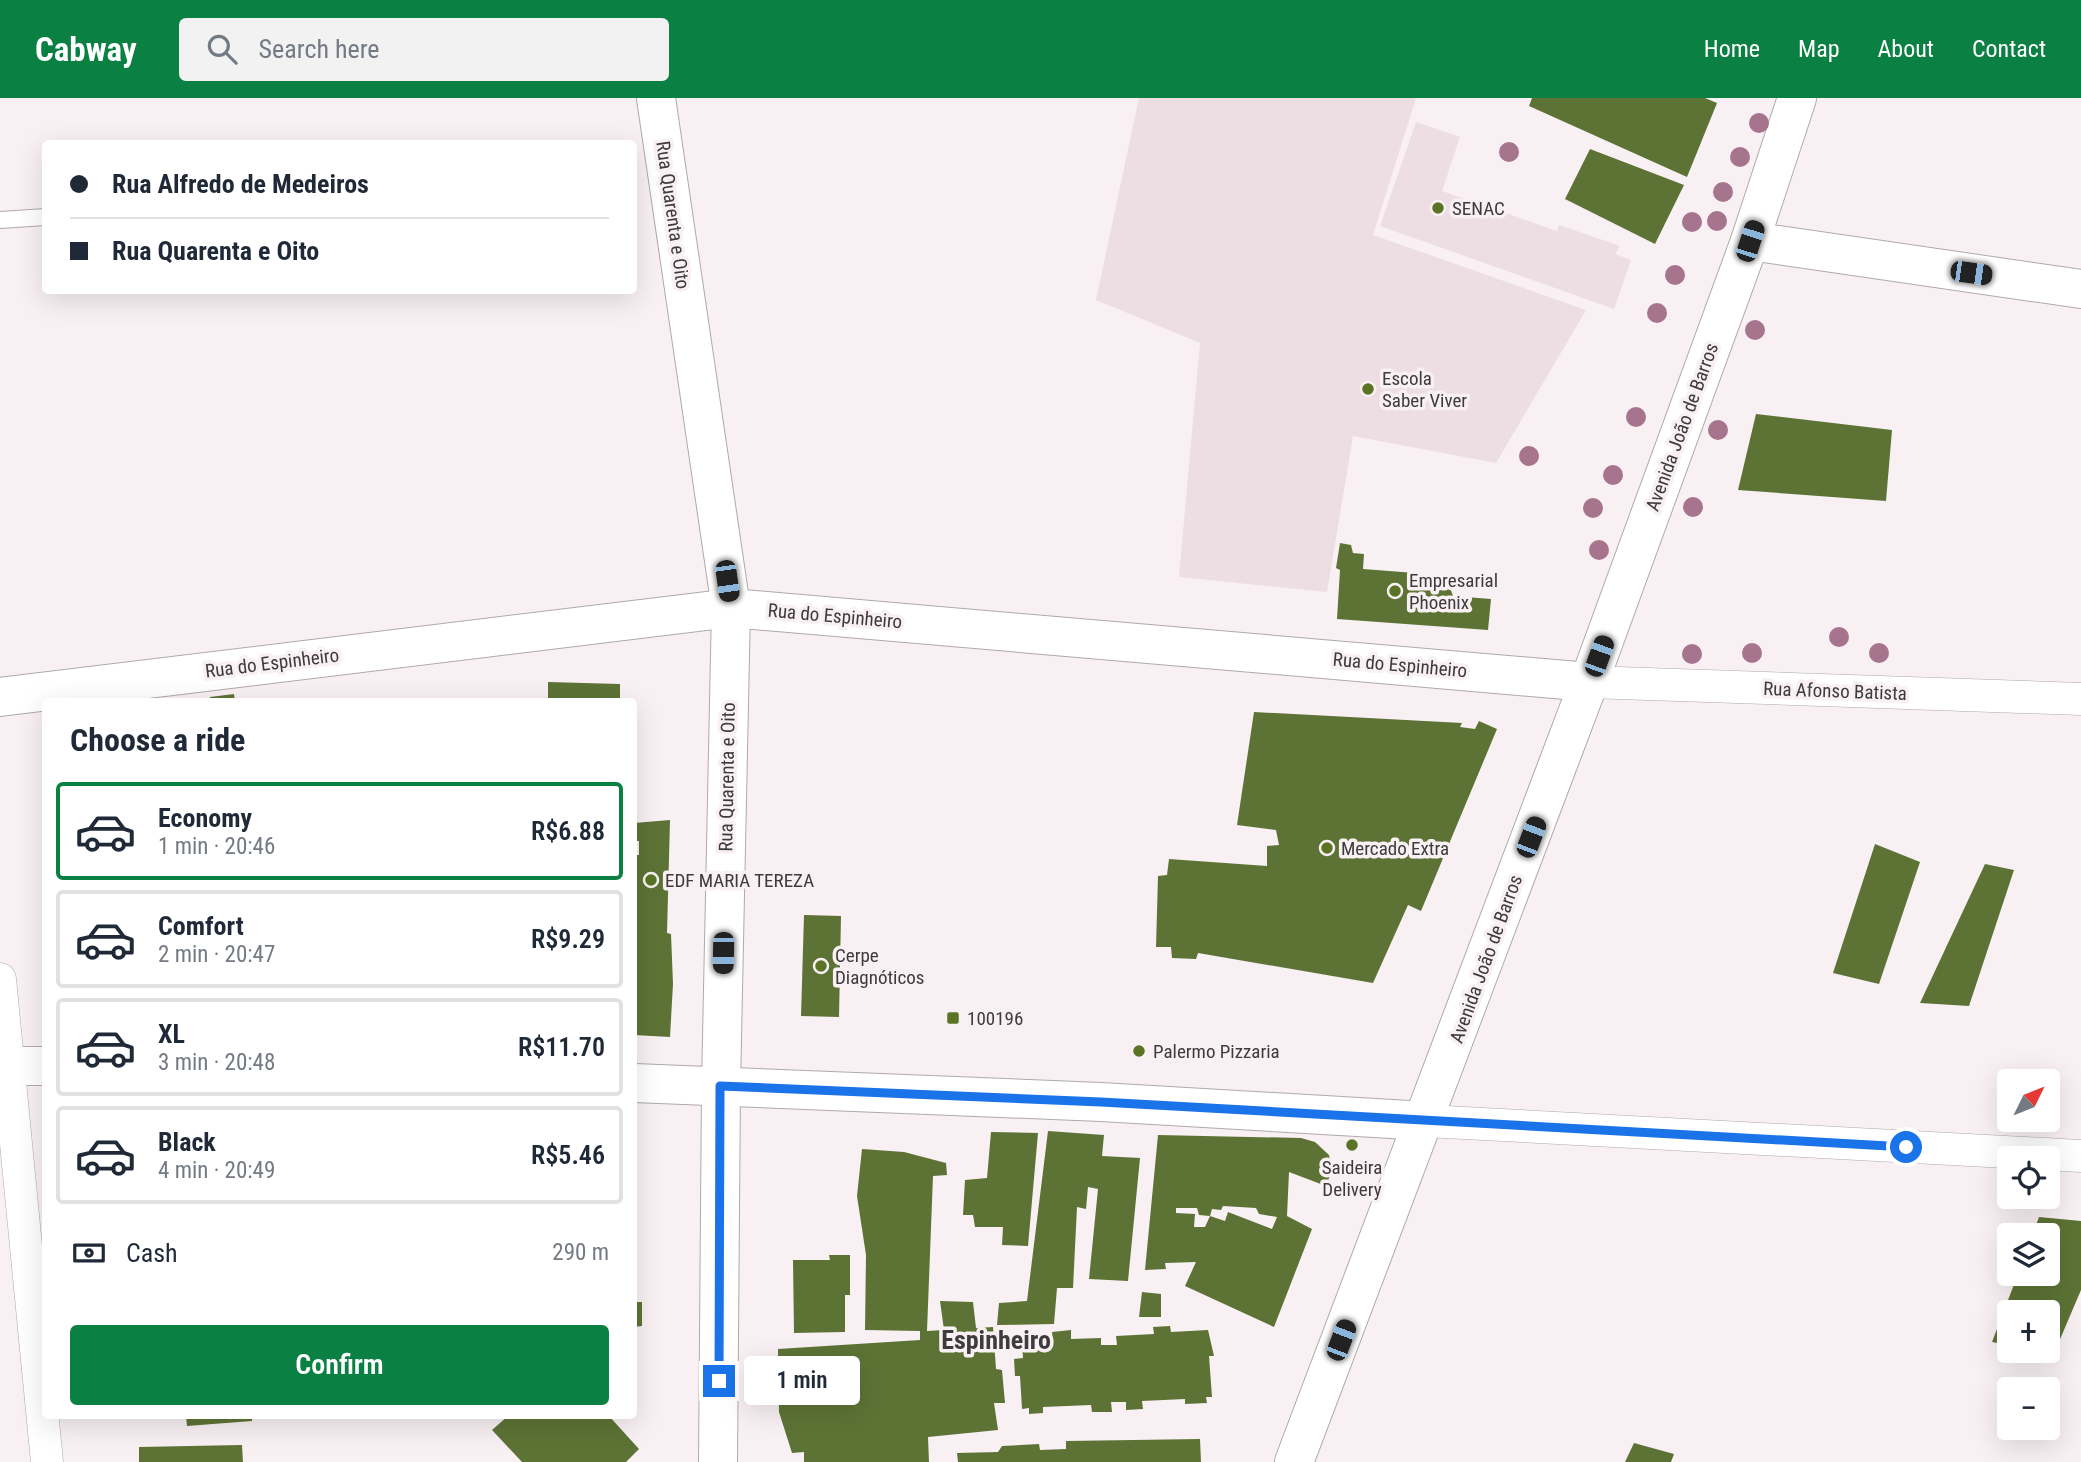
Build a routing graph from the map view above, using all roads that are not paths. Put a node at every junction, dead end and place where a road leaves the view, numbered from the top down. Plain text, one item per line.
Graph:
1 (656, 98) edge
2 (1797, 98) edge
3 (42, 217) edge
4 (0, 220) edge
5 (1750, 241) junction
6 (2081, 289) edge
7 (731, 608) junction
8 (1589, 682) junction
9 (0, 697) edge
10 (2081, 699) edge
11 (0, 979) edge
12 (4, 1066) edge
13 (42, 1066) edge
14 (637, 1083) edge
15 (720, 1086) junction
16 (1426, 1121) junction
17 (2081, 1156) edge
18 (42, 1416) edge
19 (42, 1419) edge
20 (47, 1462) edge
21 (718, 1462) edge
22 (1294, 1462) edge

1 - 7 main road, Rua Quarenta e Oito
2 - 5 main road, Avenida João de Barros
3 - 4 lane
5 - 6 main road
5 - 8 main road, Avenida João de Barros
7 - 8 main road, Rua do Espinheiro
7 - 9 main road, Rua do Espinheiro
7 - 15 main road, Rua Quarenta e Oito
8 - 10 street, Rua Afonso Batista
8 - 16 main road, Avenida João de Barros
11 - 12 street
12 - 13 main road
12 - 18 street
14 - 15 main road
15 - 16 main road
15 - 21 main road, Rua Quarenta e Oito
16 - 17 street
16 - 22 main road, Avenida João de Barros
19 - 20 street

